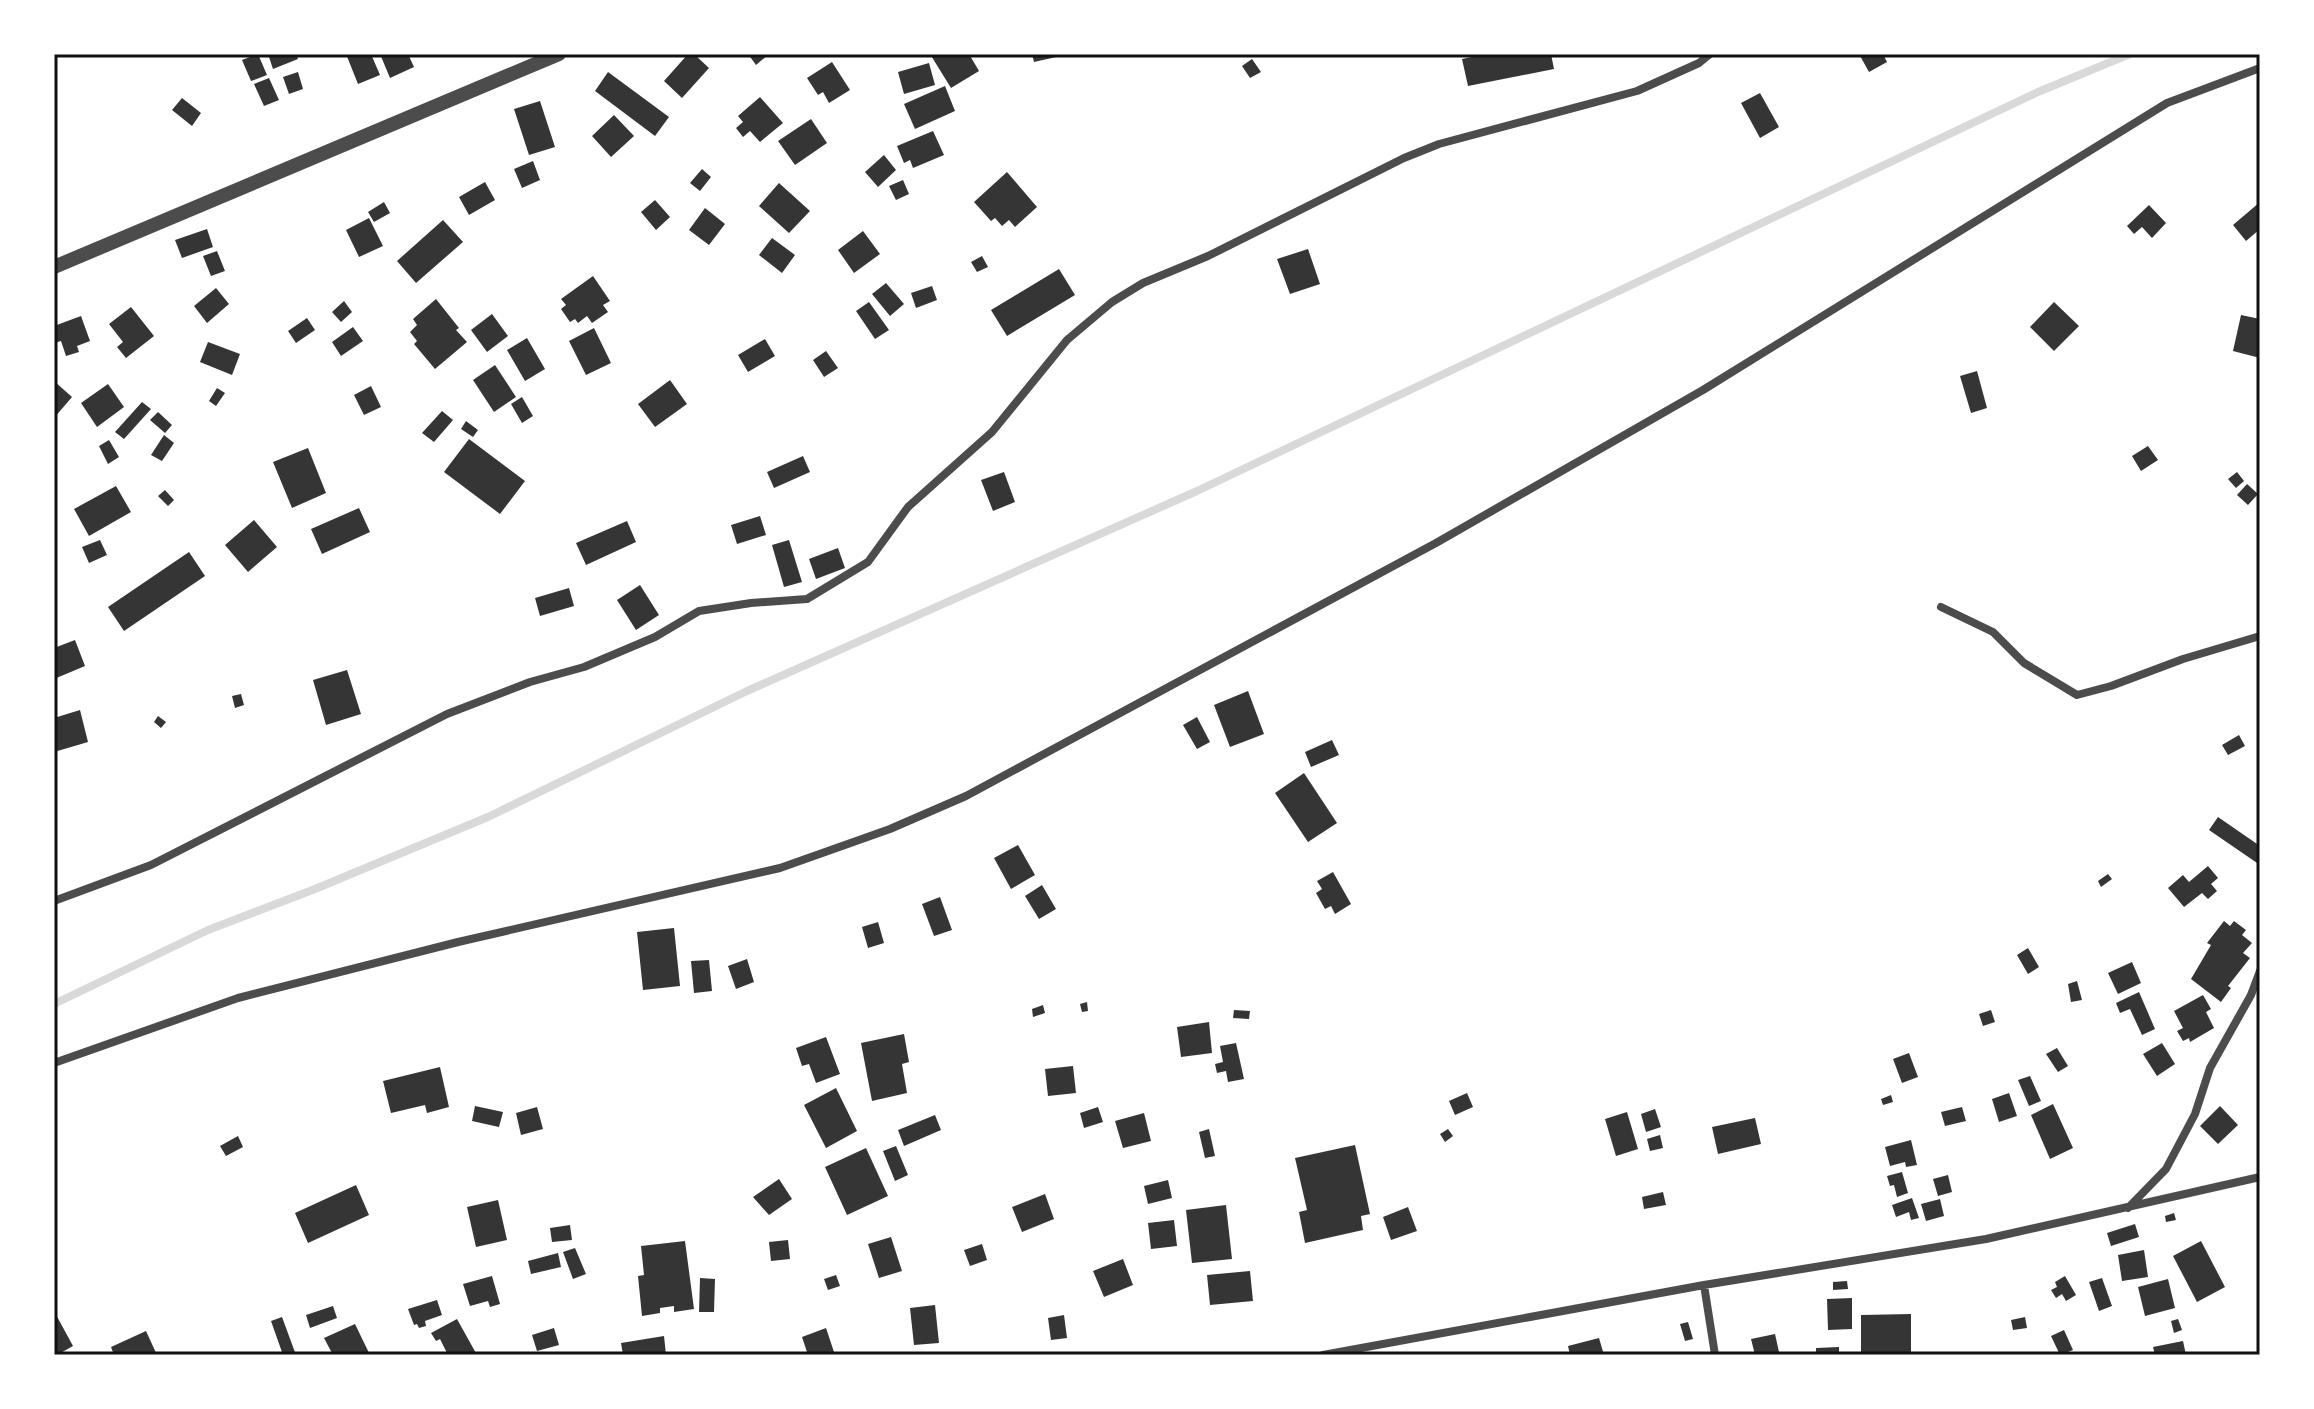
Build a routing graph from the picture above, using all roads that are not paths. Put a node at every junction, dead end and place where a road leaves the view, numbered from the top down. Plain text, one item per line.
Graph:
1 (559, 54) edge
2 (1710, 54) edge
3 (2260, 68) edge
4 (54, 267) edge
5 (1941, 607) dead end
6 (2260, 636) edge
7 (54, 901) edge
8 (2260, 971) edge
9 (54, 1063) edge
10 (2260, 1177) edge
11 (2127, 1208) junction
12 (1704, 1285) junction
13 (1323, 1355) edge
14 (1715, 1355) edge

1 - 4 street
2 - 7 street
3 - 9 street
5 - 6 street
8 - 11 street
10 - 11 street
11 - 12 street
12 - 13 street
12 - 14 street

